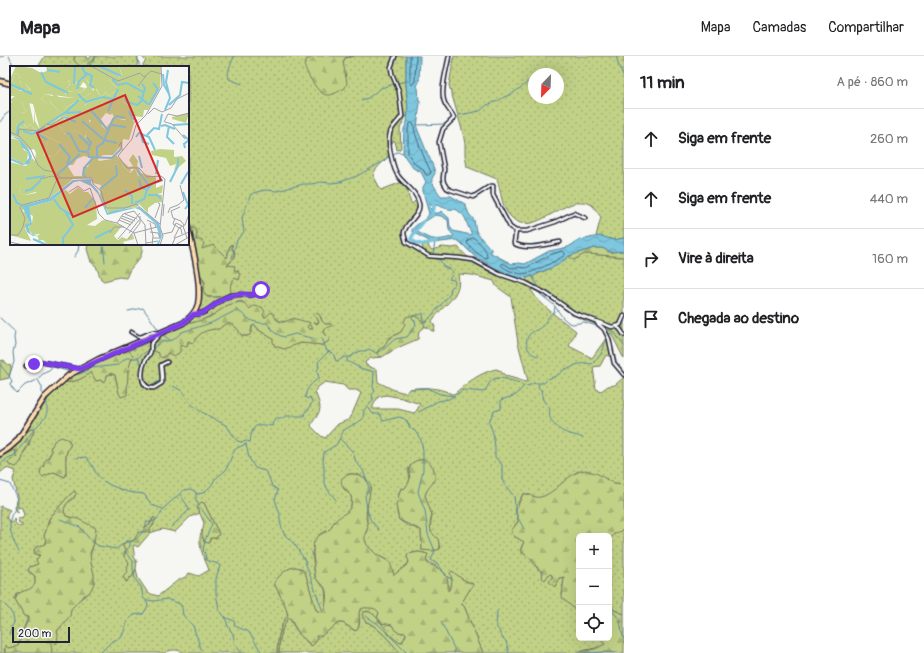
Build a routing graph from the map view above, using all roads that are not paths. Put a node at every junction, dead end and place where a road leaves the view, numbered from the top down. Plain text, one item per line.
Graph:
1 (395, 56) edge
2 (449, 56) edge
3 (0, 81) edge
4 (10, 84) edge
5 (585, 218) dead end
6 (516, 231) junction
7 (189, 234) edge
8 (560, 242) dead end
9 (263, 291) dead end
10 (194, 314) junction
11 (624, 316) edge
12 (596, 321) junction
13 (617, 327) junction
14 (131, 332) dead end
15 (160, 334) junction
16 (624, 335) edge
17 (167, 362) dead end
18 (26, 366) dead end
19 (80, 369) junction
20 (624, 375) edge
21 (0, 454) edge

1 - 12 street
2 - 6 street
3 - 4 main road
5 - 6 street
6 - 8 street
7 - 10 main road
9 - 10 street
10 - 15 main road
11 - 13 street
12 - 13 street
12 - 20 street
13 - 16 street
14 - 15 street
15 - 17 street
15 - 19 main road
18 - 19 street
19 - 21 main road

